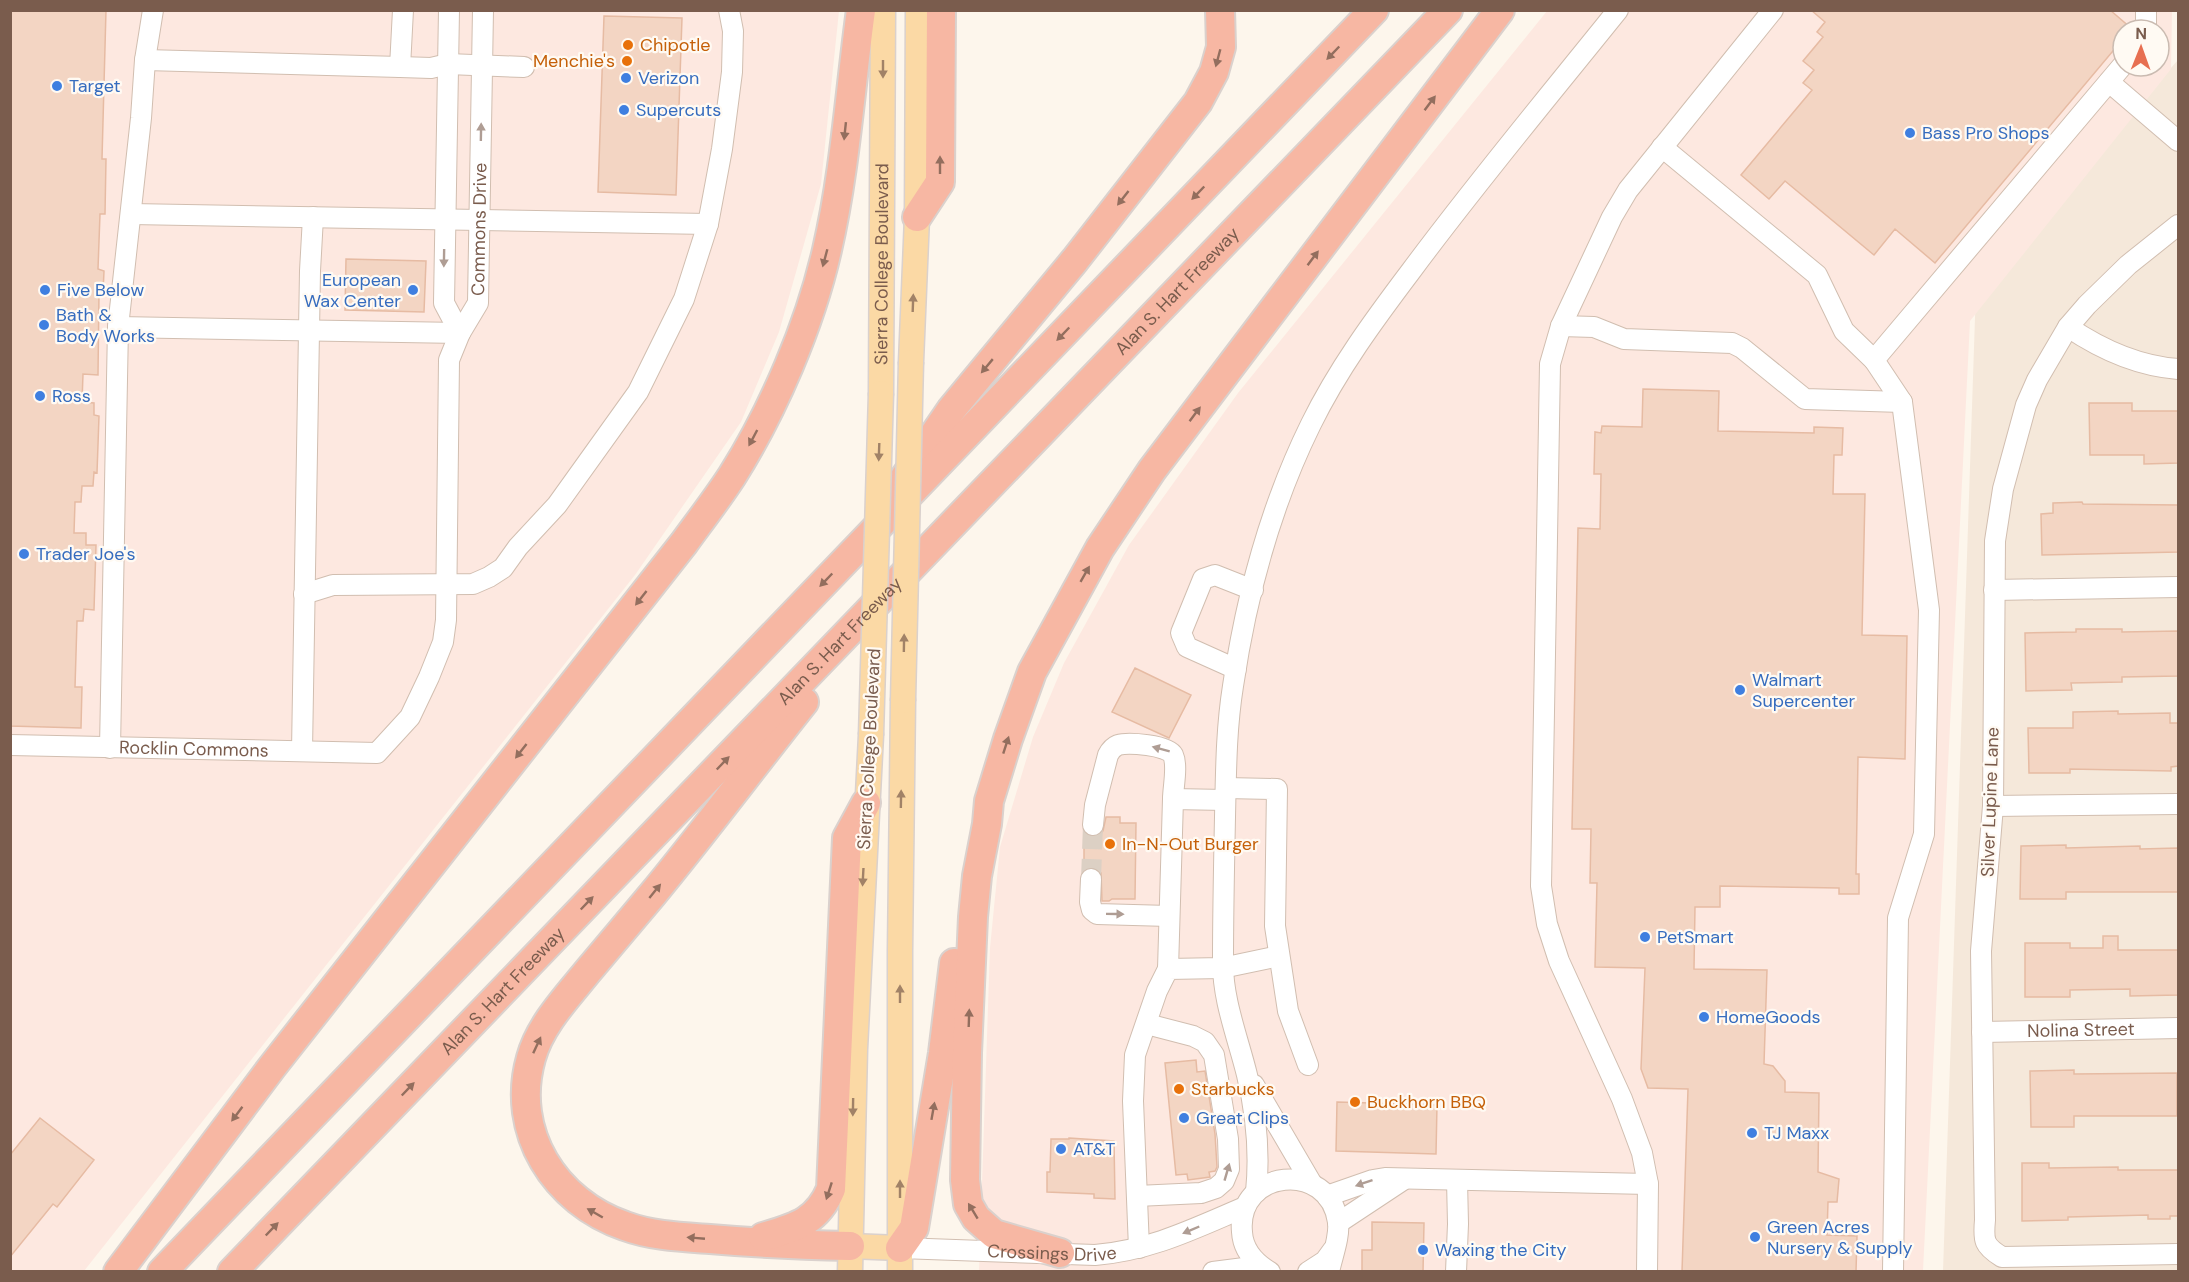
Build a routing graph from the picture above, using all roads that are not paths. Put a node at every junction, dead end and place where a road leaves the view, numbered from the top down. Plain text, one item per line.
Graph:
1 (153, 10) edge
2 (403, 10) edge
3 (449, 10) edge
4 (483, 10) edge
5 (729, 10) edge
6 (861, 10) edge
7 (883, 10) edge
8 (918, 10) edge
9 (941, 10) edge
10 (1220, 10) edge
11 (1374, 10) edge
12 (1448, 10) edge
13 (1500, 10) edge
14 (1618, 10) edge
15 (1773, 10) edge
16 (145, 60) junction
17 (447, 64) junction
18 (482, 66) junction
19 (400, 67) junction
20 (524, 67) dead end
21 (2112, 78) edge
22 (2109, 82) junction
23 (2178, 141) edge
24 (1662, 147) junction
25 (131, 214) junction
26 (313, 217) junction
27 (917, 217) junction
28 (445, 220) junction
29 (479, 220) junction
30 (708, 224) junction
31 (2178, 225) edge
32 (1561, 326) junction
33 (118, 327) junction
34 (2068, 327) junction
35 (309, 330) junction
36 (460, 333) junction
37 (1874, 360) junction
38 (2178, 369) edge
39 (1902, 402) junction
40 (856, 549) junction
41 (906, 574) junction
42 (446, 584) junction
43 (2178, 587) edge
44 (1253, 590) junction
45 (1994, 590) junction
46 (304, 594) junction
47 (1236, 669) junction
48 (10, 745) edge
49 (110, 748) junction
50 (302, 751) junction
51 (1226, 794) junction
52 (1173, 798) junction
53 (989, 801) junction
54 (866, 803) junction
55 (2178, 804) edge
56 (1993, 806) junction
57 (1094, 825) tunnel mouth
58 (1091, 879) tunnel mouth
59 (1169, 916) junction
60 (1279, 956) junction
61 (1222, 968) junction
62 (1168, 969) junction
63 (1147, 1024) junction
64 (2178, 1029) edge
65 (1982, 1032) junction
66 (1308, 1065) dead end
67 (1247, 1073) junction
68 (1402, 1180) junction
69 (1457, 1180) junction
70 (1648, 1184) junction
71 (1319, 1190) junction
72 (1137, 1196) junction
73 (1251, 1199) junction
74 (1338, 1223) junction
75 (743, 1242) junction
76 (1139, 1248) junction
77 (1333, 1249) junction
78 (1060, 1253) junction
79 (2178, 1254) edge
80 (850, 1259) edge
81 (900, 1260) edge
82 (1265, 1269) edge
83 (118, 1272) edge
84 (162, 1272) edge
85 (232, 1272) edge
86 (1213, 1272) edge
87 (1308, 1272) edge
88 (1329, 1272) edge
89 (1456, 1272) edge
90 (1647, 1272) edge
91 (1893, 1272) edge

1 - 16 street
2 - 19 street
3 - 17 street, Commons Drive
4 - 18 street, Commons Drive
5 - 30 street
6 -> 83 highway
7 -> 54 main road, Sierra College Boulevard, bridge
8 - 27 main road, Sierra College Boulevard
27 -> 9 highway
10 -> 40 highway
11 -> 40 highway
12 - 41 highway, Alan S. Hart Freeway
53 -> 13 highway
14 - 44 street
15 - 24 street
16 - 19 street
16 - 25 street
17 - 18 street
17 - 19 street
17 - 28 street, Commons Drive
18 - 20 street
29 -> 18 street, Commons Drive
21 - 22 street
22 - 23 street
22 - 37 street
24 - 32 street
24 - 37 street
25 - 26 street
25 - 33 street
26 - 28 street
26 - 35 street
81 -> 27 main road, Sierra College Boulevard, bridge
28 - 29 street
28 -> 36 street, Commons Drive
29 - 30 street
29 - 36 street, Commons Drive
30 - 42 street
31 - 34 street, Silver Lupine Lane
32 - 39 street
32 - 70 street
33 - 35 street
33 - 49 street
34 - 38 street
34 - 45 street, Silver Lupine Lane
35 - 36 street
35 - 46 street
36 - 42 street
37 - 39 street
39 - 91 street
40 -> 84 highway
75 -> 41 highway
85 -> 41 highway, Alan S. Hart Freeway
42 - 46 street
42 - 50 street, Rocklin Commons
43 - 45 street
44 - 47 street
44 - 47 street
45 - 56 street, Silver Lupine Lane
46 - 50 street
47 - 51 street
48 - 49 street, Rocklin Commons
49 - 50 street, Rocklin Commons
51 - 52 street
51 - 60 street
51 - 61 street
52 -> 57 street
52 - 59 street
78 -> 53 highway
81 -> 53 highway
54 -> 75 highway
54 -> 80 main road, Sierra College Boulevard
55 - 56 street
56 - 65 street, Silver Lupine Lane
58 -> 59 street
59 - 62 street
60 - 61 street
60 - 66 street
61 - 62 street
61 - 67 street
62 - 63 street
63 - 72 street
72 -> 63 street
64 - 65 street, Nolina Street
65 - 79 street, Silver Lupine Lane
67 - 71 street
67 - 73 street
68 - 69 street
68 -> 71 street
68 - 74 street
69 - 70 street
69 - 89 street
70 - 90 street
71 - 73 street, Crossings Drive
71 - 74 street
72 - 76 street
73 -> 76 street, Crossings Drive
73 - 82 street
74 - 77 street
75 - 80 highway
76 - 78 street, Crossings Drive
77 - 87 street
77 - 88 street
78 - 81 street, Crossings Drive
80 - 81 main road, Crossings Drive
82 - 86 street

